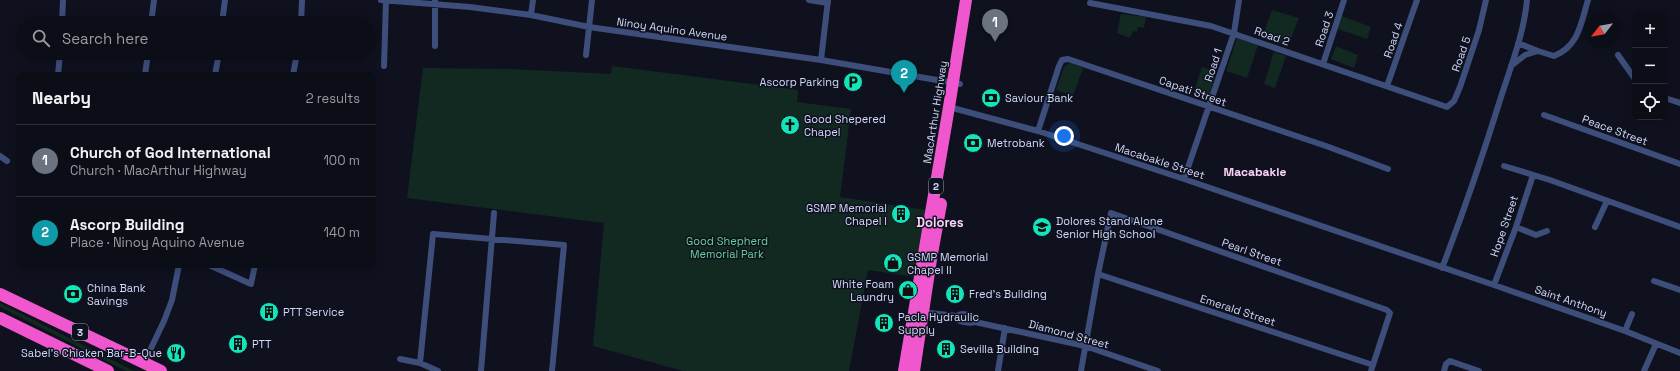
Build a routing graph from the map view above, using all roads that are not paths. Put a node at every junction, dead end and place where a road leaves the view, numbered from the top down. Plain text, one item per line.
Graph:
1 (62, 0) edge
2 (154, 0) edge
3 (225, 0) edge
4 (302, 0) edge
5 (381, 0) edge
6 (386, 0) edge
7 (471, 0) edge
8 (533, 0) edge
9 (592, 0) edge
10 (810, 0) edge
11 (966, 0) edge
12 (974, 0) edge
13 (1239, 0) edge
14 (1344, 0) edge
15 (1417, 0) edge
16 (1486, 0) edge
17 (1527, 0) edge
18 (1588, 0) edge
19 (828, 1) edge
20 (435, 2) edge
21 (1090, 3) dead end
22 (470, 7) junction
23 (531, 15) junction
24 (62, 16) edge
25 (153, 16) edge
26 (223, 16) edge
27 (301, 16) edge
28 (588, 27) junction
29 (1234, 33) junction
30 (1518, 43) junction
31 (435, 46) dead end
32 (1538, 51) junction
33 (586, 55) dead end
34 (1618, 55) dead end
35 (59, 60) edge
36 (147, 60) edge
37 (217, 60) edge
38 (296, 60) edge
39 (822, 60) junction
40 (1323, 64) junction
41 (384, 66) dead end
42 (1511, 66) junction
43 (58, 72) edge
44 (145, 72) edge
45 (215, 72) edge
46 (294, 72) edge
47 (1632, 75) edge
48 (957, 83) junction
49 (1387, 86) junction
50 (1668, 99) edge
51 (1680, 103) edge
52 (1209, 107) junction
53 (1444, 107) joint
54 (953, 108) junction
55 (1544, 115) dead end
56 (1038, 130) junction
57 (0, 156) edge
58 (7, 161) dead end
59 (1680, 164) edge
60 (1504, 166) dead end
61 (1388, 168) dead end
62 (1532, 175) junction
63 (1184, 179) junction
64 (1607, 201) junction
65 (494, 213) dead end
66 (1516, 227) junction
67 (1594, 227) dead end
68 (1680, 227) edge
69 (1546, 231) dead end
70 (492, 240) junction
71 (177, 268) edge
72 (216, 268) edge
73 (254, 268) edge
74 (1442, 268) junction
75 (1454, 272) joint
76 (1098, 274) junction
77 (1654, 281) dead end
78 (1494, 285) junction
79 (1680, 290) edge
80 (0, 294) edge
81 (918, 311) junction
82 (1632, 314) dead end
83 (0, 318) edge
84 (1005, 328) junction
85 (1625, 331) junction
86 (1656, 344) junction
87 (1085, 346) junction
88 (1680, 353) edge
89 (400, 359) dead end
90 (144, 363) junction
91 (420, 364) junction
92 (1372, 368) edge
93 (108, 371) edge
94 (161, 371) edge
95 (438, 371) edge
96 (481, 371) edge
97 (552, 371) edge
98 (904, 371) edge
99 (914, 371) edge
100 (998, 371) edge
101 (1081, 371) edge
102 (1158, 371) edge
103 (1444, 371) edge
104 (1479, 371) edge
105 (1644, 371) edge

1 - 24 street
2 - 25 street
3 - 26 street
4 - 27 street
5 - 6 street, Ninoy Aquino Avenue
6 - 20 street, Ninoy Aquino Avenue
6 - 41 street
7 - 22 street
8 - 23 street
9 - 28 street
10 - 19 street
11 - 48 highway, MacArthur Highway / 2
12 - 48 highway, MacArthur Highway / 2
13 - 29 street, Road 1
14 - 40 street, Road 3
15 - 49 street, Road 4
16 - 53 street, Road 5
17 - 30 street
18 - 32 street
19 - 39 street
20 - 22 street, Ninoy Aquino Avenue
20 - 31 street
21 - 29 street, Road 2
22 - 23 street, Ninoy Aquino Avenue
23 - 28 street, Ninoy Aquino Avenue
28 - 33 street
28 - 39 street, Ninoy Aquino Avenue
29 - 40 street, Road 2
29 - 52 street, Road 1
30 - 32 street
30 - 42 street
32 - 42 street
34 - 47 street
35 - 43 street
36 - 44 street
37 - 45 street
38 - 46 street
39 - 48 street, Ninoy Aquino Avenue
40 - 49 street, Road 2
42 - 74 street
48 - 54 highway, MacArthur Highway / 2
49 - 53 street, Road 2
50 - 51 street
52 - 56 street, Capati Street
52 - 61 street, Capati Street
52 - 63 street, Road 1
54 - 56 street, Macabakle Street
54 - 81 highway, MacArthur Highway / 2
55 - 59 street, Peace Street
56 - 63 street, Macabakle Street
57 - 58 street
60 - 62 street
62 - 64 street
62 - 66 street, Hope Street
63 - 74 street, Macabakle Street
64 - 67 street
64 - 68 street
65 - 70 street
66 - 69 street
66 - 78 street, Hope Street
70 - 91 street
70 - 96 street
70 - 97 street
71 - 90 street
72 - 73 street
74 - 75 street, Macabakle Street
75 - 78 street, Saint Anthony
76 - 87 street
76 - 92 street, Emerald Street
76 - 92 street, Pearl Street
77 - 79 street
78 - 85 street, Saint Anthony
80 - 90 highway, 3
81 - 84 street, Diamond Street
81 - 98 highway, MacArthur Highway / 2
81 - 99 highway, MacArthur Highway / 2
82 - 85 street
83 - 93 highway, 3
84 - 87 street, Diamond Street
84 - 100 street
85 - 86 street, Saint Anthony
86 - 88 street, Saint Anthony
86 - 105 street
87 - 101 street
87 - 102 street, Diamond Street
89 - 91 street
90 - 94 highway, 3
91 - 95 street
103 - 104 street

